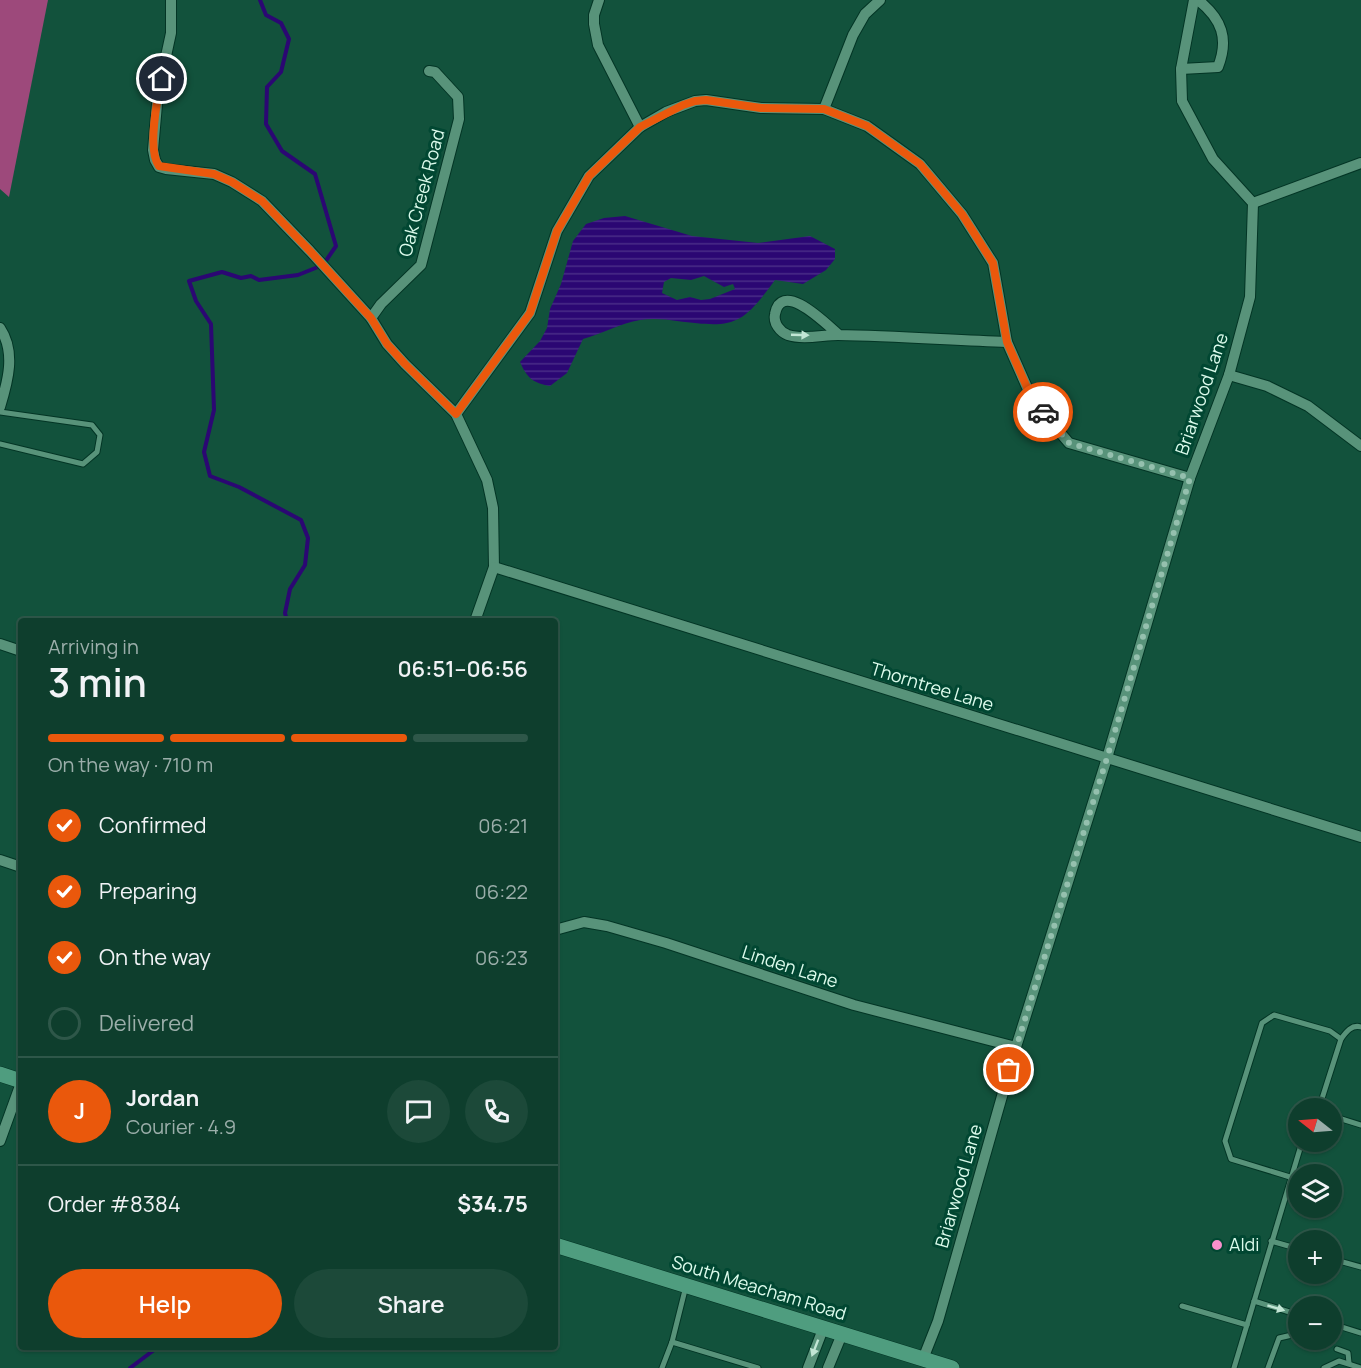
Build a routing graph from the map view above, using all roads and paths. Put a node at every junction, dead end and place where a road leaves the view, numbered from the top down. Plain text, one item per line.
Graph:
1 (171, 0) edge
2 (599, 0) edge
3 (880, 0) edge
4 (1196, 0) edge
5 (1180, 69) junction
6 (429, 71) dead end
7 (824, 109) junction
8 (640, 127) junction
9 (1361, 163) edge
10 (1253, 203) junction
11 (371, 318) junction
12 (3, 332) edge
13 (839, 335) junction
14 (1007, 342) junction
15 (1229, 375) junction
16 (0, 407) edge
17 (0, 412) edge
18 (456, 414) junction
19 (0, 444) edge
20 (1361, 446) edge
21 (1190, 478) junction
22 (494, 567) junction
23 (476, 618) edge
24 (0, 644) edge
25 (18, 650) edge
26 (1107, 758) junction
27 (1361, 837) edge
28 (0, 860) edge
29 (18, 866) edge
30 (558, 929) edge
31 (1361, 1027) edge
32 (1341, 1039) junction
33 (1016, 1047) junction
34 (0, 1074) edge
35 (18, 1081) edge
36 (18, 1090) edge
37 (1322, 1098) edge
38 (1342, 1119) edge
39 (1361, 1125) edge
40 (0, 1141) edge
41 (1288, 1176) edge
42 (1288, 1184) edge
43 (1271, 1241) junction
44 (558, 1246) edge
45 (1288, 1246) edge
46 (1342, 1262) edge
47 (1361, 1267) edge
48 (686, 1286) junction
49 (1254, 1301) junction
50 (1182, 1306) dead end
51 (1288, 1312) edge
52 (1247, 1325) junction
53 (1342, 1327) edge
54 (823, 1329) junction
55 (1361, 1333) edge
56 (842, 1334) junction
57 (1288, 1336) edge
58 (672, 1342) junction
59 (1340, 1350) edge
60 (924, 1359) junction
61 (1348, 1363) junction
62 (662, 1368) edge
63 (758, 1368) edge
64 (808, 1368) edge
65 (828, 1368) edge
66 (952, 1368) edge
67 (1234, 1368) edge
68 (1268, 1368) edge
69 (1324, 1368) edge
70 (1360, 1368) edge

1 - 11 street
2 - 8 street
3 - 7 street
4 - 5 street
4 - 5 street
5 - 10 street
6 - 11 street, Oak Creek Road
7 - 8 street
7 - 14 street
8 - 18 street
9 - 10 street
10 - 15 street, Briarwood Lane
11 - 18 street
12 - 16 street
13 -> 13 street
13 - 14 street
14 - 21 street
15 - 20 street
15 - 21 street, Briarwood Lane
17 - 19 lane
18 - 22 street
21 - 26 street, Briarwood Lane
22 - 23 street
22 - 26 street, Thorntree Lane
24 - 25 street
26 - 27 street, Thorntree Lane
26 - 33 street, Briarwood Lane
28 - 29 street
30 - 33 street, Linden Lane
31 - 32 lane
32 - 37 lane
32 - 41 lane
33 - 60 street, Briarwood Lane
34 - 35 main road
36 - 40 street
38 - 39 lane
42 - 43 lane
43 - 45 lane
43 - 49 lane
44 - 48 main road, South Meacham Road
46 - 47 lane
48 - 54 main road, South Meacham Road
48 - 58 lane
49 -> 51 lane
49 - 52 lane
50 - 52 lane
52 - 67 lane
53 - 55 lane
54 - 56 main road, South Meacham Road
54 -> 64 street
56 - 60 main road, South Meacham Road
56 - 65 street
57 - 68 lane
58 - 62 lane
58 - 63 lane
59 - 61 lane
60 - 66 main road, South Meacham Road
61 - 69 lane
61 - 70 lane

